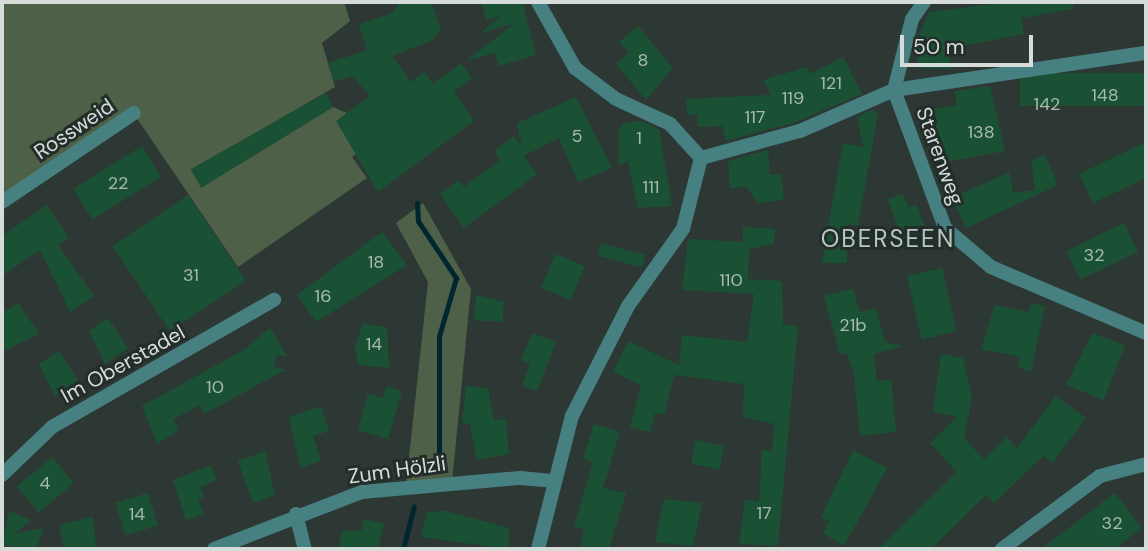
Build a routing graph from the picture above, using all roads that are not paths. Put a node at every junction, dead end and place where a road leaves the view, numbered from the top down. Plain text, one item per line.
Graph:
1 (538, 2) edge
2 (924, 2) edge
3 (1146, 52) edge
4 (894, 90) junction
5 (134, 113) dead end
6 (701, 158) junction
7 (2, 202) edge
8 (274, 300) dead end
9 (1146, 333) edge
10 (1146, 464) edge
11 (2, 475) edge
12 (553, 481) junction
13 (296, 514) junction
14 (214, 549) edge
15 (306, 549) edge
16 (538, 549) edge
17 (1002, 549) edge

1 - 6 street
2 - 4 street, Starenweg
3 - 4 street
4 - 6 street
4 - 9 street, Starenweg
5 - 7 street, Rossweid
6 - 12 street
8 - 11 street, Im Oberstadel
10 - 17 street
12 - 13 street, Zum Hölzli
12 - 16 street
13 - 14 street, Zum Hölzli
13 - 15 street

